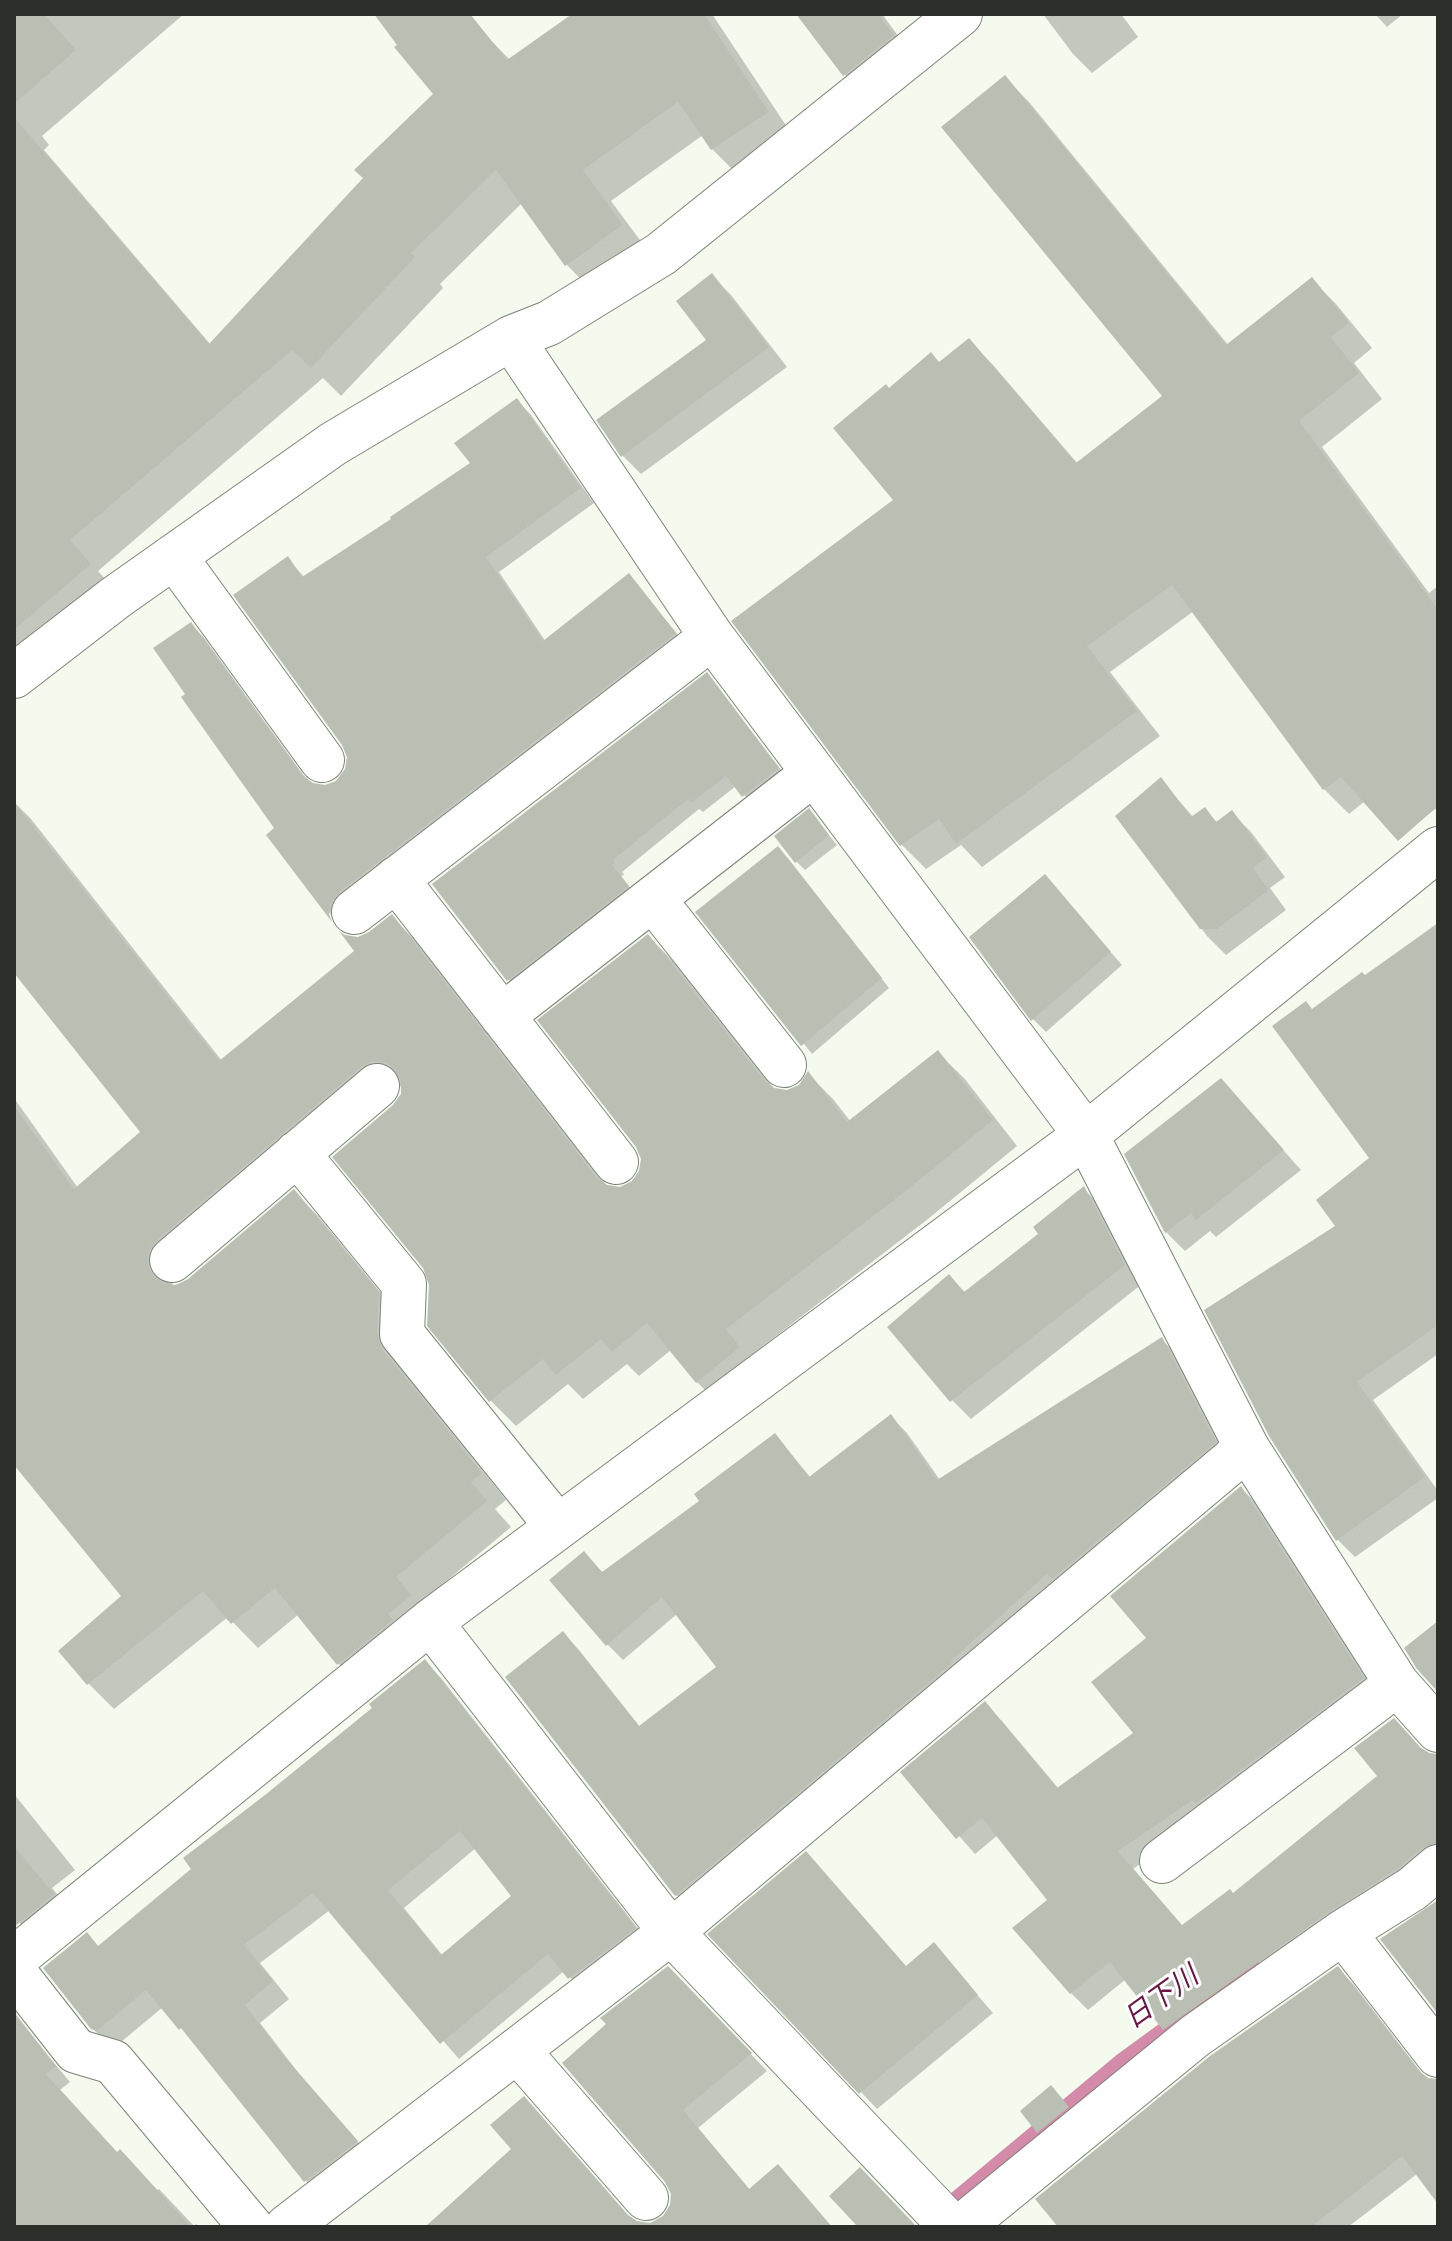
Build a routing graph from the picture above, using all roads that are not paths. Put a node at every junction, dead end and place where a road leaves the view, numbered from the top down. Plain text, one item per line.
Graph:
1 (960, 14) edge
2 (511, 338) junction
3 (174, 556) junction
4 (712, 637) junction
5 (14, 676) edge
6 (322, 760) dead end
7 (814, 773) junction
8 (1438, 849) edge
9 (396, 879) junction
10 (653, 899) junction
11 (354, 912) dead end
12 (502, 1016) junction
13 (784, 1065) dead end
14 (377, 1086) dead end
15 (1086, 1135) junction
16 (297, 1153) junction
17 (616, 1162) dead end
18 (172, 1260) dead end
19 (1247, 1448) junction
20 (558, 1527) junction
21 (430, 1622) junction
22 (1397, 1684) junction
23 (1438, 1730) edge
24 (1162, 1861) dead end
25 (1438, 1867) edge
26 (671, 1932) junction
27 (1343, 1932) junction
28 (14, 1959) edge
29 (14, 1972) edge
30 (517, 2050) junction
31 (1438, 2055) edge
32 (646, 2198) dead end
33 (947, 2220) edge
34 (251, 2227) edge
35 (287, 2227) edge

1 - 2 street
2 - 3 street
2 - 4 street
3 - 5 street
3 - 6 street
4 - 7 street
4 - 9 street
7 - 10 street
7 - 15 street
8 - 15 street
9 - 11 street
9 - 12 street
10 - 12 street
10 - 13 street
12 - 17 street
14 - 16 street
15 - 19 street
15 - 20 street
16 - 18 street
16 - 20 street
19 - 22 street
19 - 26 street
20 - 21 street
21 - 26 street
21 - 28 street
22 - 23 street
22 - 24 street
25 - 27 street
26 - 30 street
26 - 33 street
27 - 31 street
27 - 33 street
29 - 34 street
30 - 32 street
30 - 35 street

